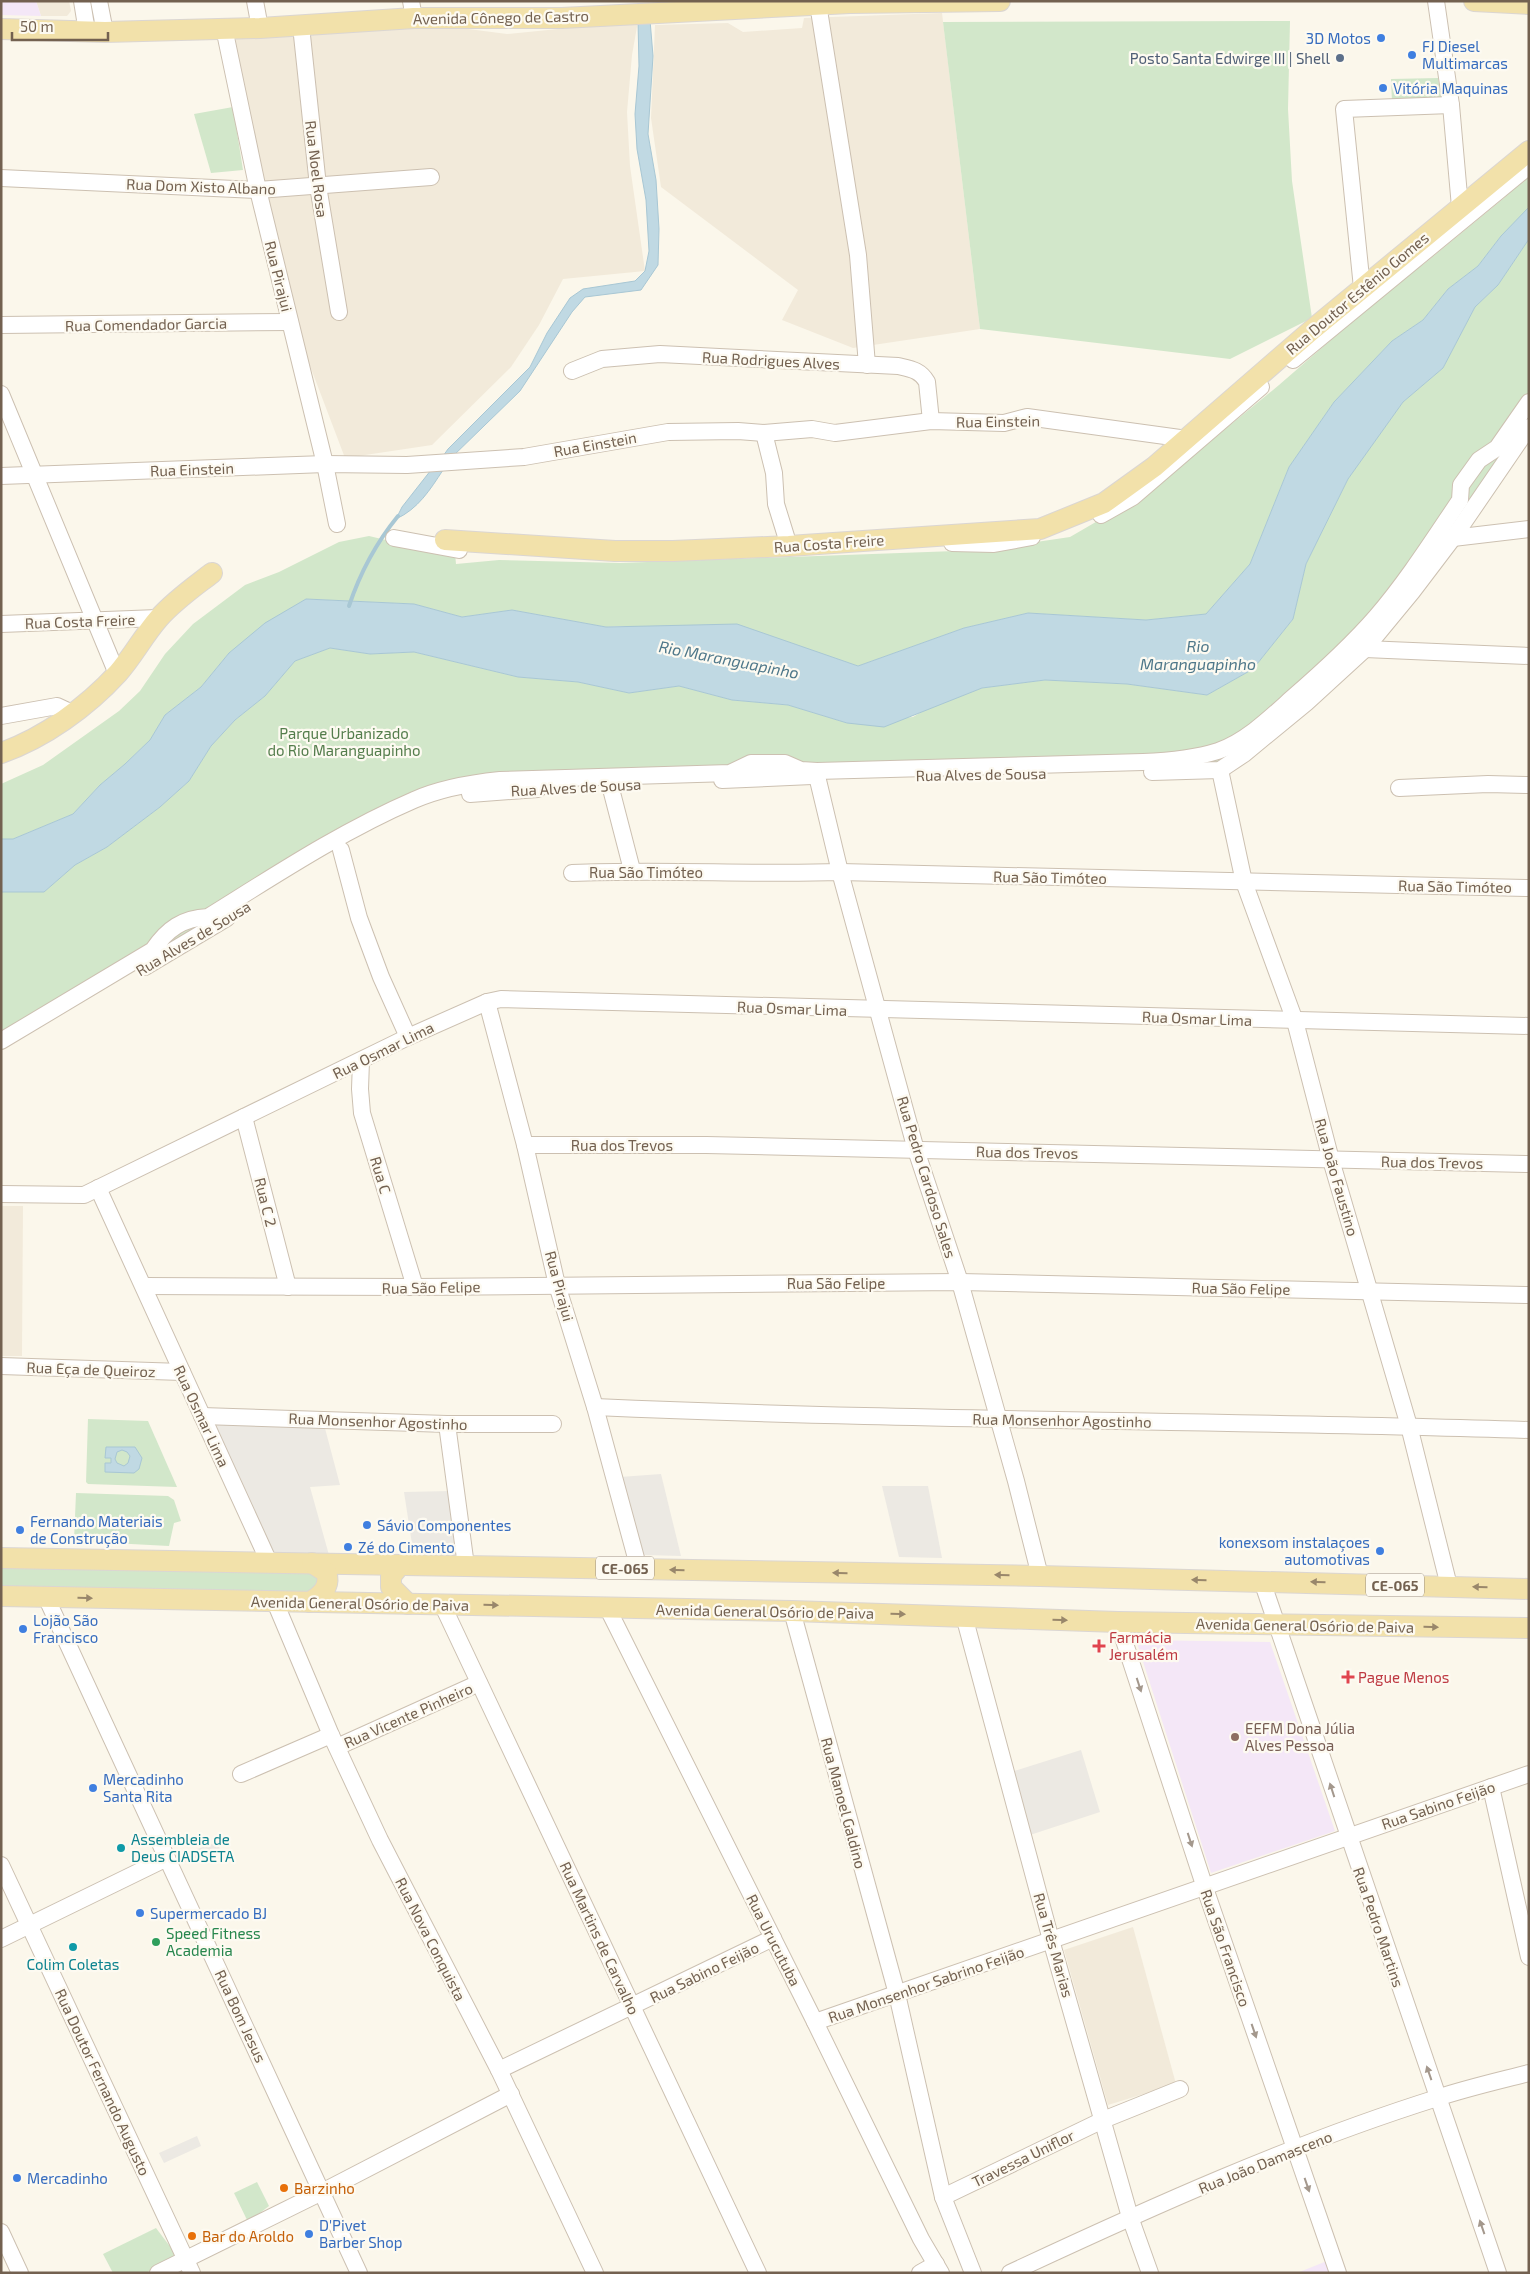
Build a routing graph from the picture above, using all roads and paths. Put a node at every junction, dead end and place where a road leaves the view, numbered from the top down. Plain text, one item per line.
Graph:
1 (82, 1) edge
2 (99, 1) edge
3 (255, 1) edge
4 (1000, 1) edge
5 (1436, 1) edge
6 (1474, 1) edge
7 (818, 4) junction
8 (1529, 4) edge
9 (695, 6) edge
10 (640, 7) edge
11 (413, 10) edge
12 (301, 26) junction
13 (224, 28) junction
14 (260, 28) junction
15 (1, 29) edge
16 (96, 32) junction
17 (1451, 105) junction
18 (1529, 151) edge
19 (1529, 166) edge
20 (431, 177) dead end
21 (1, 178) edge
22 (318, 186) junction
23 (258, 190) junction
24 (1460, 207) junction
25 (1362, 288) junction
26 (339, 312) dead end
27 (290, 322) junction
28 (1, 325) edge
29 (867, 365) junction
30 (572, 371) dead end
31 (1, 394) edge
32 (1529, 402) edge
33 (930, 422) junction
34 (1529, 426) edge
35 (764, 433) junction
36 (1187, 438) junction
37 (325, 464) junction
38 (36, 475) junction
39 (1, 476) edge
40 (337, 524) dead end
41 (1529, 529) edge
42 (394, 538) dead end
43 (1453, 538) junction
44 (445, 540) dead end
45 (788, 546) junction
46 (212, 573) dead end
47 (158, 618) junction
48 (95, 620) junction
49 (1, 624) edge
50 (1365, 649) junction
51 (1529, 656) edge
52 (119, 672) junction
53 (72, 713) junction
54 (1, 716) edge
55 (1, 753) edge
56 (1220, 770) junction
57 (817, 776) junction
58 (610, 785) junction
59 (1529, 785) edge
60 (1399, 788) dead end
61 (341, 850) junction
62 (632, 870) junction
63 (840, 872) junction
64 (572, 873) dead end
65 (1244, 882) junction
66 (1529, 888) edge
67 (487, 1002) junction
68 (878, 1010) junction
69 (1295, 1021) junction
70 (1529, 1026) edge
71 (408, 1037) junction
72 (1, 1041) edge
73 (1, 1053) edge
74 (361, 1060) junction
75 (244, 1117) junction
76 (525, 1145) junction
77 (916, 1150) junction
78 (1331, 1160) junction
79 (1529, 1164) edge
80 (98, 1188) junction
81 (1, 1194) edge
82 (960, 1282) junction
83 (557, 1285) junction
84 (144, 1286) junction
85 (288, 1287) junction
86 (415, 1287) junction
87 (1370, 1290) junction
88 (1529, 1295) edge
89 (1, 1366) edge
90 (182, 1372) junction
91 (595, 1407) junction
92 (202, 1416) junction
93 (999, 1419) junction
94 (447, 1424) junction
95 (554, 1424) dead end
96 (1409, 1426) junction
97 (1529, 1430) edge
98 (1, 1558) edge
99 (269, 1562) junction
100 (312, 1563) junction
101 (400, 1565) junction
102 (466, 1566) junction
103 (638, 1569) junction
104 (1040, 1576) junction
105 (1262, 1581) junction
106 (1449, 1586) junction
107 (1529, 1588) edge
108 (1, 1596) edge
109 (46, 1597) junction
110 (276, 1602) junction
111 (310, 1602) junction
112 (408, 1604) junction
113 (442, 1604) junction
114 (607, 1607) junction
115 (792, 1611) junction
116 (964, 1616) junction
117 (1118, 1622) junction
118 (1277, 1624) junction
119 (1529, 1628) edge
120 (480, 1683) junction
121 (334, 1741) junction
122 (241, 1774) dead end
123 (1529, 1774) edge
124 (1491, 1787) junction
125 (1348, 1836) junction
126 (167, 1858) junction
127 (1, 1865) edge
128 (1205, 1886) junction
129 (30, 1925) junction
130 (773, 1938) junction
131 (1, 1939) edge
132 (1051, 1940) junction
133 (1529, 1957) edge
134 (896, 1994) junction
135 (632, 2006) junction
136 (815, 2022) junction
137 (499, 2070) junction
138 (1529, 2073) edge
139 (1180, 2088) dead end
140 (511, 2094) junction
141 (1438, 2098) junction
142 (1103, 2120) junction
143 (1294, 2149) junction
144 (322, 2192) junction
145 (943, 2197) junction
146 (1130, 2217) junction
147 (1, 2232) edge
148 (189, 2266) edge
149 (939, 2268) edge
150 (967, 2271) edge
151 (20, 2273) edge
152 (158, 2273) edge
153 (359, 2273) edge
154 (595, 2273) edge
155 (758, 2273) edge
156 (920, 2273) edge
157 (1010, 2273) edge
158 (1150, 2273) edge
159 (1338, 2273) edge
160 (1498, 2273) edge

1 - 16 street
2 - 16 street
3 - 14 street
4 - 7 main road, Avenida Cônego de Castro
5 - 17 street
6 - 8 main road
7 - 9 main road, Avenida Cônego de Castro
7 - 29 street
9 - 10 main road, Avenida Cônego de Castro
10 - 11 main road, Avenida Cônego de Castro
11 - 12 main road, Avenida Cônego de Castro
12 - 14 main road, Avenida Cônego de Castro
12 - 22 street, Rua Noel Rosa
13 - 14 main road, Avenida Cônego de Castro
13 - 16 main road, Avenida Cônego de Castro
13 - 23 street, Rua Pirajui
15 - 16 main road, Avenida Cônego de Castro
17 - 24 street
17 - 25 street
18 - 24 main road, Rua Doutor Estênio Gomes
19 - 42 street
20 - 22 street, Rua Dom Xisto Albano
21 - 23 street, Rua Dom Xisto Albano
22 - 23 street, Rua Dom Xisto Albano
22 - 26 street, Rua Noel Rosa
23 - 27 street, Rua Pirajui
24 - 25 main road, Rua Doutor Estênio Gomes
25 - 36 main road, Rua Doutor Estênio Gomes
27 - 28 street, Rua Comendador Garcia
27 - 37 street, Rua Pirajui
29 - 30 street, Rua Rodrigues Alves
29 - 33 street, Rua Rodrigues Alves
31 - 38 street
32 - 72 street
33 - 35 street, Rua Einstein
33 - 36 street, Rua Einstein
34 - 43 street
35 - 37 street, Rua Einstein
35 - 45 street
36 - 45 main road, Rua Costa Freire
37 - 38 street, Rua Einstein
37 - 40 street, Rua Pirajui
38 - 39 street, Rua Einstein
38 - 48 street
41 - 43 street
43 - 50 street
44 - 45 main road, Rua Costa Freire
46 - 47 main road
47 - 48 street, Rua Costa Freire
47 - 52 main road
48 - 49 street, Rua Costa Freire
48 - 52 street
50 - 51 street
50 - 56 street
52 - 53 main road
53 - 54 street
53 - 55 main road
56 - 57 street, Rua Alves de Sousa
56 - 65 street, Rua João Faustino
57 - 58 street, Rua Alves de Sousa
57 - 63 street, Rua Pedro Cardoso Sales
58 - 61 street, Rua Alves de Sousa
58 - 62 street
59 - 60 street
61 - 71 street
61 - 73 street, Rua Alves de Sousa
62 - 63 street, Rua São Timóteo
62 - 64 street, Rua São Timóteo
63 - 65 street, Rua São Timóteo
63 - 68 street, Rua Pedro Cardoso Sales
65 - 66 street, Rua São Timóteo
65 - 69 street, Rua João Faustino
67 - 68 street, Rua Osmar Lima
67 - 71 street, Rua Osmar Lima
67 - 76 street, Rua Pirajui
68 - 69 street, Rua Osmar Lima
68 - 77 street, Rua Pedro Cardoso Sales
69 - 70 street, Rua Osmar Lima
69 - 78 street, Rua João Faustino
71 - 74 street, Rua Osmar Lima
74 - 75 street, Rua Osmar Lima
74 - 86 street, Rua C
75 - 80 street, Rua Osmar Lima
75 - 85 street, Rua C 2
76 - 77 street, Rua dos Trevos
76 - 83 street, Rua Pirajui
77 - 78 street, Rua dos Trevos
77 - 82 street, Rua Pedro Cardoso Sales
78 - 79 street, Rua dos Trevos
78 - 87 street, Rua João Faustino
80 - 81 street, Rua Osmar Lima
80 - 84 street, Rua Osmar Lima
82 - 83 street, Rua São Felipe
82 - 87 street, Rua São Felipe
82 - 93 street, Rua Pedro Cardoso Sales
83 - 86 street, Rua São Felipe
83 - 91 street, Rua Pirajui
84 - 85 street, Rua São Felipe
84 - 90 street, Rua Osmar Lima
85 - 86 street, Rua São Felipe
87 - 88 street, Rua São Felipe
87 - 96 street, Rua João Faustino
89 - 90 street, Rua Eça de Queiroz
90 - 92 street, Rua Osmar Lima
91 - 93 street, Rua Monsenhor Agostinho
91 - 103 street, Rua Pirajui
92 - 94 street, Rua Monsenhor Agostinho
92 - 99 street, Rua Osmar Lima
93 - 96 street, Rua Monsenhor Agostinho
93 - 104 street, Rua Pedro Cardoso Sales
94 - 95 street, Rua Monsenhor Agostinho
94 - 102 street
96 - 97 street, Rua Monsenhor Agostinho
96 - 106 street, Rua João Faustino
98 - 99 main road, CE-065
99 - 100 main road, CE-065
100 - 101 main road, CE-065
100 - 111 main road
101 - 102 main road, CE-065
101 - 112 main road
102 - 103 main road, CE-065
104 -> 103 main road, CE-065
105 -> 104 main road, CE-065
106 -> 105 main road, CE-065
105 - 118 street, Rua Pedro Martins
107 -> 106 main road, CE-065
108 - 109 main road, Avenida General Osório de Paiva
109 -> 110 main road, Avenida General Osório de Paiva
109 - 126 street, Rua Bom Jesus
110 - 111 main road, Avenida General Osório de Paiva
110 - 121 street, Rua Nova Conquista
111 - 112 main road, Avenida General Osório de Paiva
112 - 113 main road, Avenida General Osório de Paiva
113 -> 114 main road, Avenida General Osório de Paiva
113 - 120 street, Rua Martins de Carvalho
114 - 115 main road, Avenida General Osório de Paiva
114 - 130 street, Rua Urucutuba
115 -> 116 main road, Avenida General Osório de Paiva
115 - 134 street, Rua Manoel Galdino
116 -> 117 main road, Avenida General Osório de Paiva
116 - 132 street, Rua Três Marias
117 - 118 main road, Avenida General Osório de Paiva
117 -> 128 street, Rua São Francisco
118 -> 119 main road, Avenida General Osório de Paiva
125 -> 118 street, Rua Pedro Martins
120 - 121 street, Rua Vicente Pinheiro
120 - 135 street, Rua Martins de Carvalho
121 - 122 street, Rua Vicente Pinheiro
121 - 137 street, Rua Nova Conquista
123 - 124 street, Rua Sabino Feijão
124 - 125 street, Rua Sabino Feijão
124 - 133 street
125 - 128 street, Rua Monsenhor Sabrino Feijão
141 -> 125 street, Rua Pedro Martins
126 - 129 street
126 - 144 street, Rua Bom Jesus
127 - 129 street, Rua Doutor Fernando Augusto
128 - 132 street, Rua Monsenhor Sabrino Feijão
128 -> 143 street, Rua São Francisco
129 - 131 street
129 - 148 street, Rua Doutor Fernando Augusto
130 - 135 street, Rua Sabino Feijão
130 - 136 street, Rua Urucutuba
132 - 134 street, Rua Monsenhor Sabrino Feijão
132 - 142 street, Rua Três Marias
134 - 136 street, Rua Monsenhor Sabrino Feijão
134 - 145 street, Rua Manoel Galdino
135 - 137 street, Rua Sabino Feijão
135 - 155 street, Rua Martins de Carvalho
136 - 149 street, Rua Urucutuba
137 - 140 street, Rua Nova Conquista
138 - 141 street, Rua João Damasceno
139 - 142 street, Travessa Uniflor
140 - 144 street
140 - 154 street, Rua Nova Conquista
141 - 143 street, Rua João Damasceno
160 -> 141 street, Rua Pedro Martins
142 - 145 street, Travessa Uniflor
142 - 146 street, Rua Três Marias
143 - 146 street, Rua João Damasceno
143 -> 159 street, Rua São Francisco
144 - 148 street
144 - 153 street, Rua Bom Jesus
145 - 150 street
146 - 157 street, Rua João Damasceno
146 - 158 street, Rua Três Marias
147 - 151 street
148 - 152 street
149 - 156 street

